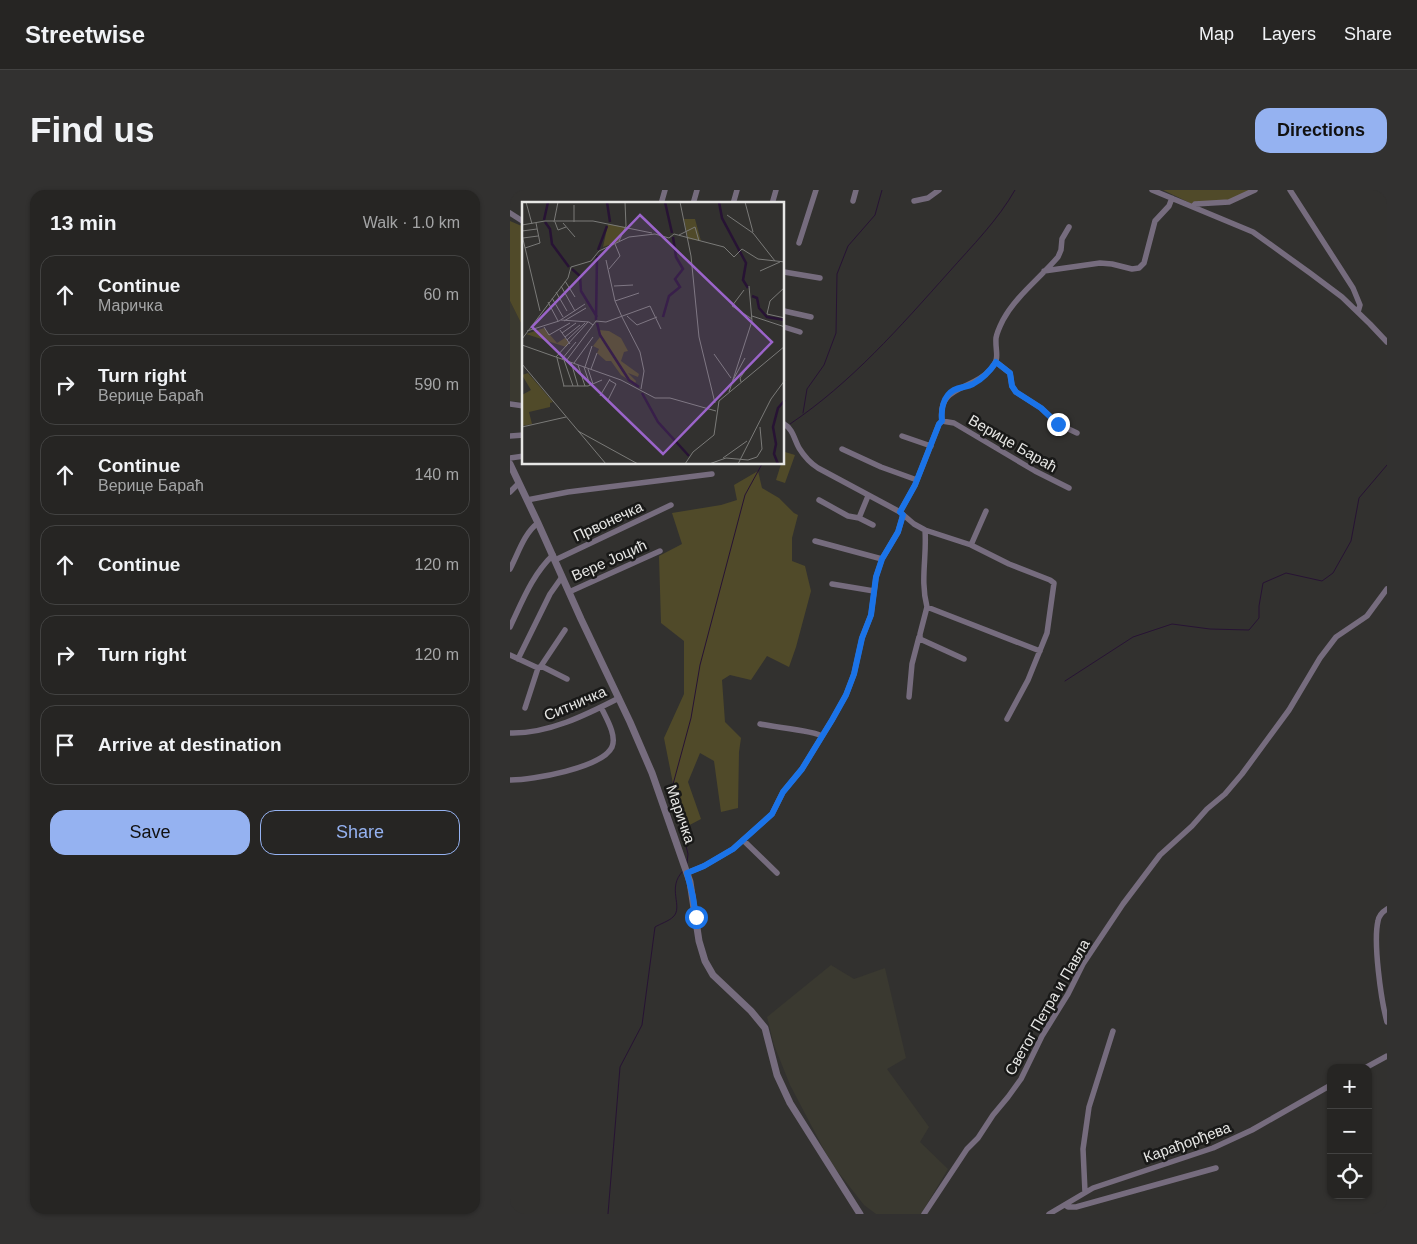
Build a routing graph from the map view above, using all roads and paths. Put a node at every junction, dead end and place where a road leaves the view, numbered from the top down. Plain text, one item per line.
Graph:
1 (816, 190) edge
2 (856, 190) edge
3 (939, 190) edge
4 (1152, 190) edge
5 (1256, 190) edge
6 (1290, 190) edge
7 (1172, 198) junction
8 (853, 201) dead end
9 (914, 201) dead end
10 (1193, 207) junction
11 (510, 213) edge
12 (522, 221) edge
13 (1068, 227) dead end
14 (799, 243) dead end
15 (1044, 271) junction
16 (785, 272) edge
17 (820, 278) dead end
18 (785, 311) edge
19 (1358, 312) junction
20 (811, 317) dead end
21 (785, 327) edge
22 (800, 332) dead end
23 (1387, 342) edge
24 (996, 362) junction
25 (942, 421) junction
26 (785, 425) edge
27 (1077, 433) dead end
28 (902, 436) dead end
29 (931, 446) junction
30 (842, 449) dead end
31 (510, 464) edge
32 (712, 474) dead end
33 (917, 480) junction
34 (519, 483) junction
35 (1068, 488) dead end
36 (510, 492) edge
37 (868, 496) junction
38 (527, 500) junction
39 (819, 500) dead end
40 (671, 505) dead end
41 (986, 511) dead end
42 (902, 514) junction
43 (859, 518) junction
44 (538, 523) junction
45 (874, 524) dead end
46 (925, 530) junction
47 (814, 542) dead end
48 (971, 545) junction
49 (660, 551) dead end
50 (554, 558) junction
51 (882, 559) junction
52 (510, 569) edge
53 (562, 578) junction
54 (832, 584) dead end
55 (1387, 589) edge
56 (874, 591) junction
57 (569, 592) junction
58 (927, 607) junction
59 (510, 627) edge
60 (565, 630) dead end
61 (919, 637) junction
62 (1040, 651) junction
63 (510, 655) edge
64 (518, 659) junction
65 (964, 659) dead end
66 (540, 667) junction
67 (567, 679) dead end
68 (909, 696) dead end
69 (619, 698) junction
70 (601, 707) junction
71 (525, 708) dead end
72 (1007, 718) dead end
73 (760, 724) dead end
74 (510, 733) edge
75 (822, 736) junction
76 (511, 780) edge
77 (743, 840) junction
78 (687, 872) junction
79 (777, 873) dead end
80 (1387, 909) edge
81 (1387, 1022) edge
82 (1113, 1031) dead end
83 (1387, 1056) edge
84 (1372, 1064) edge
85 (1327, 1087) edge
86 (1216, 1168) dead end
87 (1085, 1192) junction
88 (1065, 1205) junction
89 (860, 1214) edge
90 (924, 1214) edge
91 (1049, 1214) edge

1 - 14 street
2 - 8 street
3 - 9 street
4 - 7 street
5 - 10 street
6 - 19 street
7 - 10 street
7 - 15 street
10 - 19 street
11 - 12 street
13 - 15 street
15 - 24 street
16 - 17 street
18 - 20 street
19 - 23 street
21 - 22 street
24 - 25 street
24 - 27 street
25 - 29 street
25 - 35 street, Верице Бараћ
26 - 37 street
28 - 29 street
29 - 33 street
30 - 33 street
31 - 34 street, Маричка
32 - 38 street
33 - 42 street
34 - 36 street
34 - 38 street, Маричка
37 - 42 street
37 - 43 street
38 - 44 street, Маричка
39 - 43 street
40 - 50 street, Првонечка
41 - 48 street
42 - 46 street
42 - 51 street
43 - 45 street
44 - 50 street, Маричка
44 - 52 street
46 - 48 street
46 - 58 street
47 - 51 street
48 - 62 street
49 - 57 street, Вере Јоцић
50 - 53 street, Маричка
50 - 59 street
51 - 56 street
53 - 57 street, Маричка
53 - 64 street
54 - 56 street
55 - 90 street, Светог Петра и Павла
56 - 75 street
57 - 69 street, Маричка
58 - 61 street
58 - 62 street
60 - 66 street
61 - 65 street
61 - 68 street
62 - 72 street
63 - 64 street
64 - 66 street
66 - 67 street
66 - 71 street
69 - 70 street, Ситничка
69 - 78 street, Маричка
70 - 74 street, Ситничка
70 - 76 street
73 - 75 street
75 - 77 street
77 - 78 street
77 - 79 street
78 - 89 street, Маричка
80 - 81 street
82 - 87 street
83 - 84 street
85 - 87 street, Карађорђева
86 - 88 street
87 - 88 street, Карађорђева
88 - 91 street, Карађорђева

